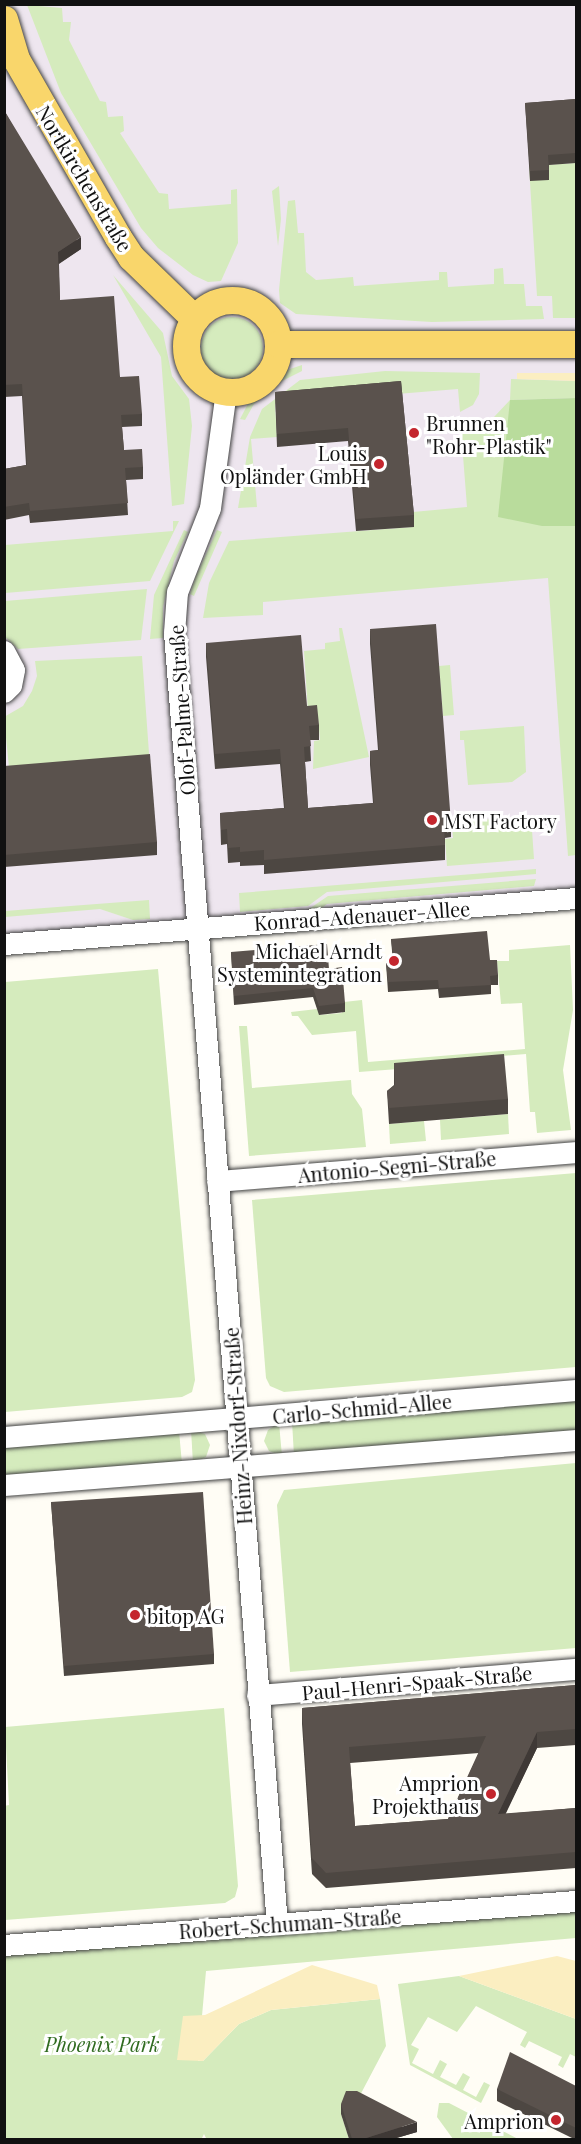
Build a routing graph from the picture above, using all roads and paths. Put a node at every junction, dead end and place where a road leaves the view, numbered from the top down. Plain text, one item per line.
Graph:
1 (4, 19) edge
2 (195, 319) junction
3 (278, 344) junction
4 (576, 344) edge
5 (226, 391) junction
6 (4, 651) edge
7 (4, 692) edge
8 (576, 898) edge
9 (195, 927) junction
10 (4, 944) edge
11 (576, 1152) edge
12 (217, 1181) junction
13 (576, 1390) edge
14 (236, 1418) junction
15 (4, 1437) edge
16 (576, 1440) edge
17 (240, 1466) junction
18 (4, 1485) edge
19 (576, 1669) edge
20 (257, 1695) junction
21 (576, 1901) edge
22 (277, 1924) junction
23 (4, 1946) edge

1 - 2 main road, Nortkirchenstraße
2 - 3 main road
2 - 5 main road
3 - 4 main road
3 - 5 main road
5 - 9 street, Olof-Palme-Straße
6 - 7 street
8 - 9 street, Konrad-Adenauer-Allee
9 - 10 street, Konrad-Adenauer-Allee
9 - 12 street, Heinz-Nixdorf-Straße
11 - 12 street, Antonio-Segni-Straße
12 - 14 street, Heinz-Nixdorf-Straße
13 - 14 street, Carlo-Schmid-Allee
14 - 15 street, Carlo-Schmid-Allee
14 - 17 street, Heinz-Nixdorf-Straße
16 - 17 street
17 - 18 street
17 - 20 street, Heinz-Nixdorf-Straße
19 - 20 street, Paul-Henri-Spaak-Straße
20 - 22 street, Heinz-Nixdorf-Straße
21 - 22 street, Robert-Schuman-Straße
22 - 23 street, Robert-Schuman-Straße

